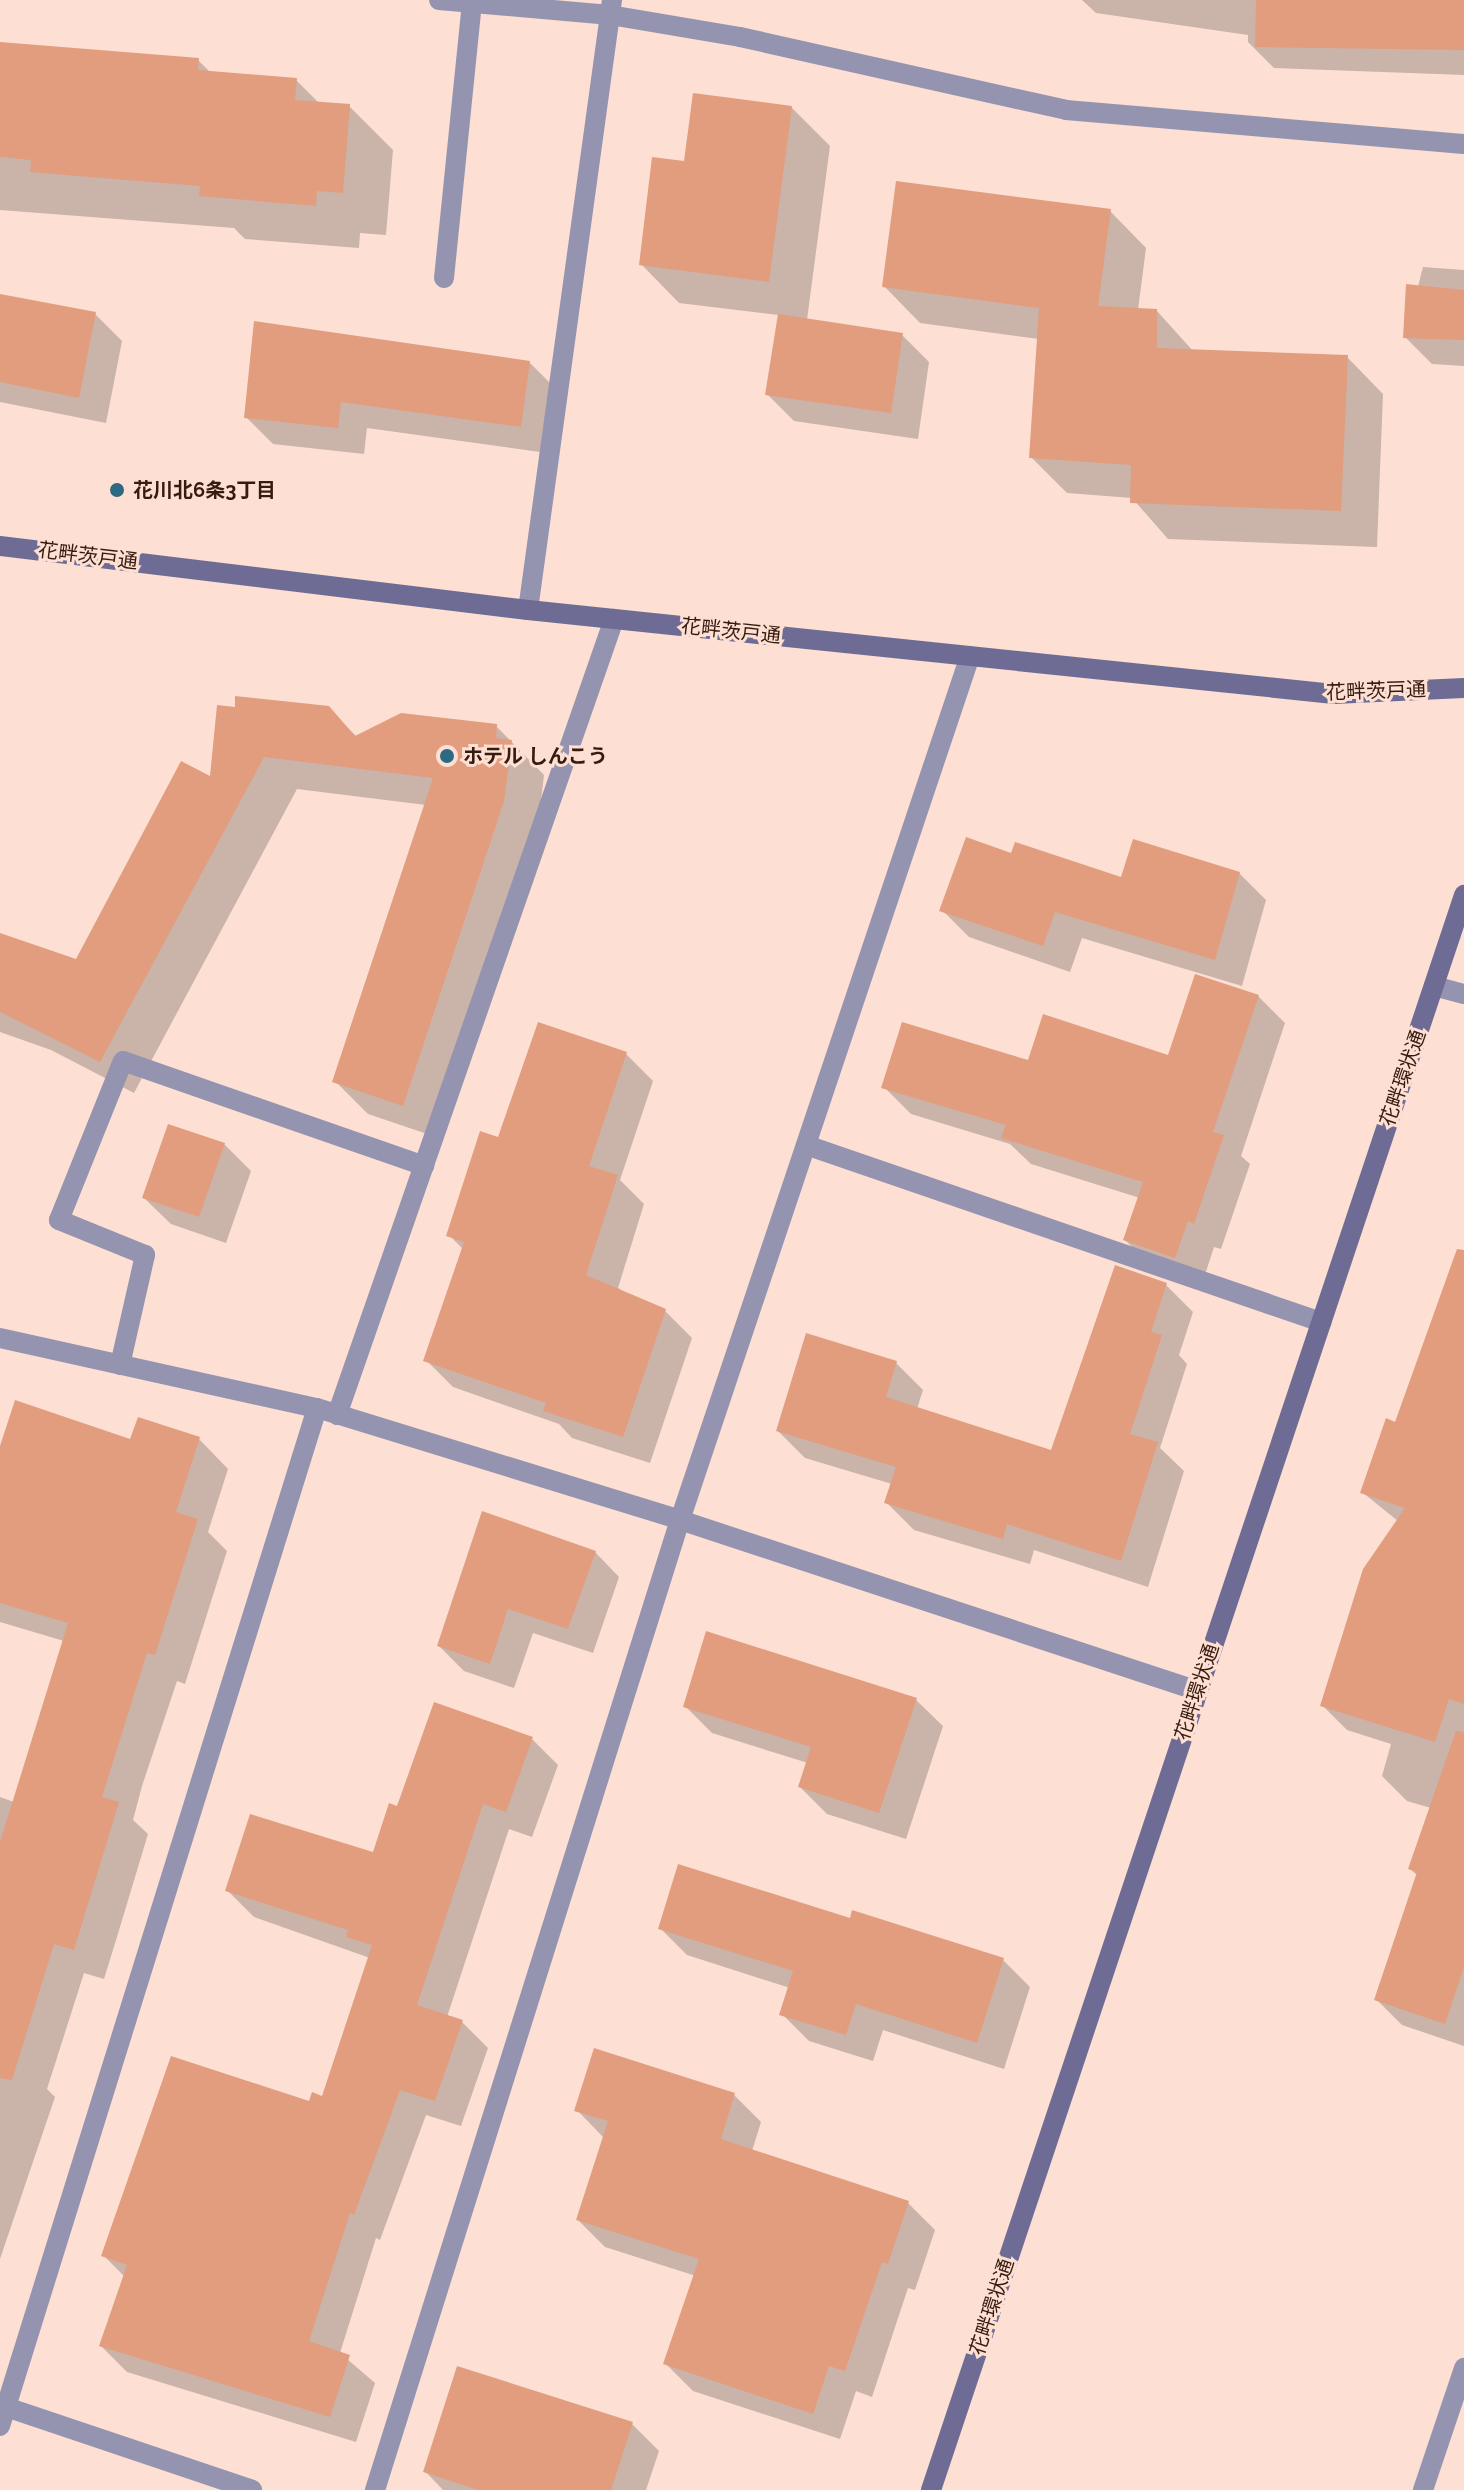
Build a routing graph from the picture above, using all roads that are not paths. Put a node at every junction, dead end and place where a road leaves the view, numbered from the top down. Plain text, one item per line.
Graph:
1 (439, 0) edge
2 (472, 1) edge
3 (611, 8) edge
4 (1464, 144) edge
5 (444, 278) dead end
6 (0, 546) edge
7 (528, 610) junction
8 (614, 619) junction
9 (970, 656) junction
10 (1464, 688) edge
11 (1464, 895) edge
12 (1434, 986) junction
13 (1464, 994) edge
14 (806, 1145) junction
15 (424, 1166) junction
16 (1321, 1322) junction
17 (0, 1338) edge
18 (120, 1365) junction
19 (317, 1408) junction
20 (337, 1415) junction
21 (680, 1520) junction
22 (1198, 1691) junction
23 (1464, 2368) edge
24 (2, 2413) edge
25 (252, 2490) edge
26 (375, 2490) edge
27 (931, 2490) edge
28 (1423, 2490) edge

1 - 2 street
2 - 3 street
2 - 5 street
3 - 4 street
3 - 7 street
6 - 7 street, 花畔茨戸通
7 - 8 street, 花畔茨戸通
8 - 9 street, 花畔茨戸通
8 - 15 street
9 - 10 street, 花畔茨戸通
9 - 14 street
11 - 12 street, 花畔環状通
12 - 13 street
12 - 16 street, 花畔環状通
14 - 16 street
14 - 21 street
15 - 18 street
15 - 20 street
16 - 22 street, 花畔環状通
17 - 18 street
18 - 19 street
19 - 20 street
19 - 24 street
20 - 21 street
21 - 22 street
21 - 26 street
22 - 27 street, 花畔環状通
23 - 28 street
24 - 25 street

